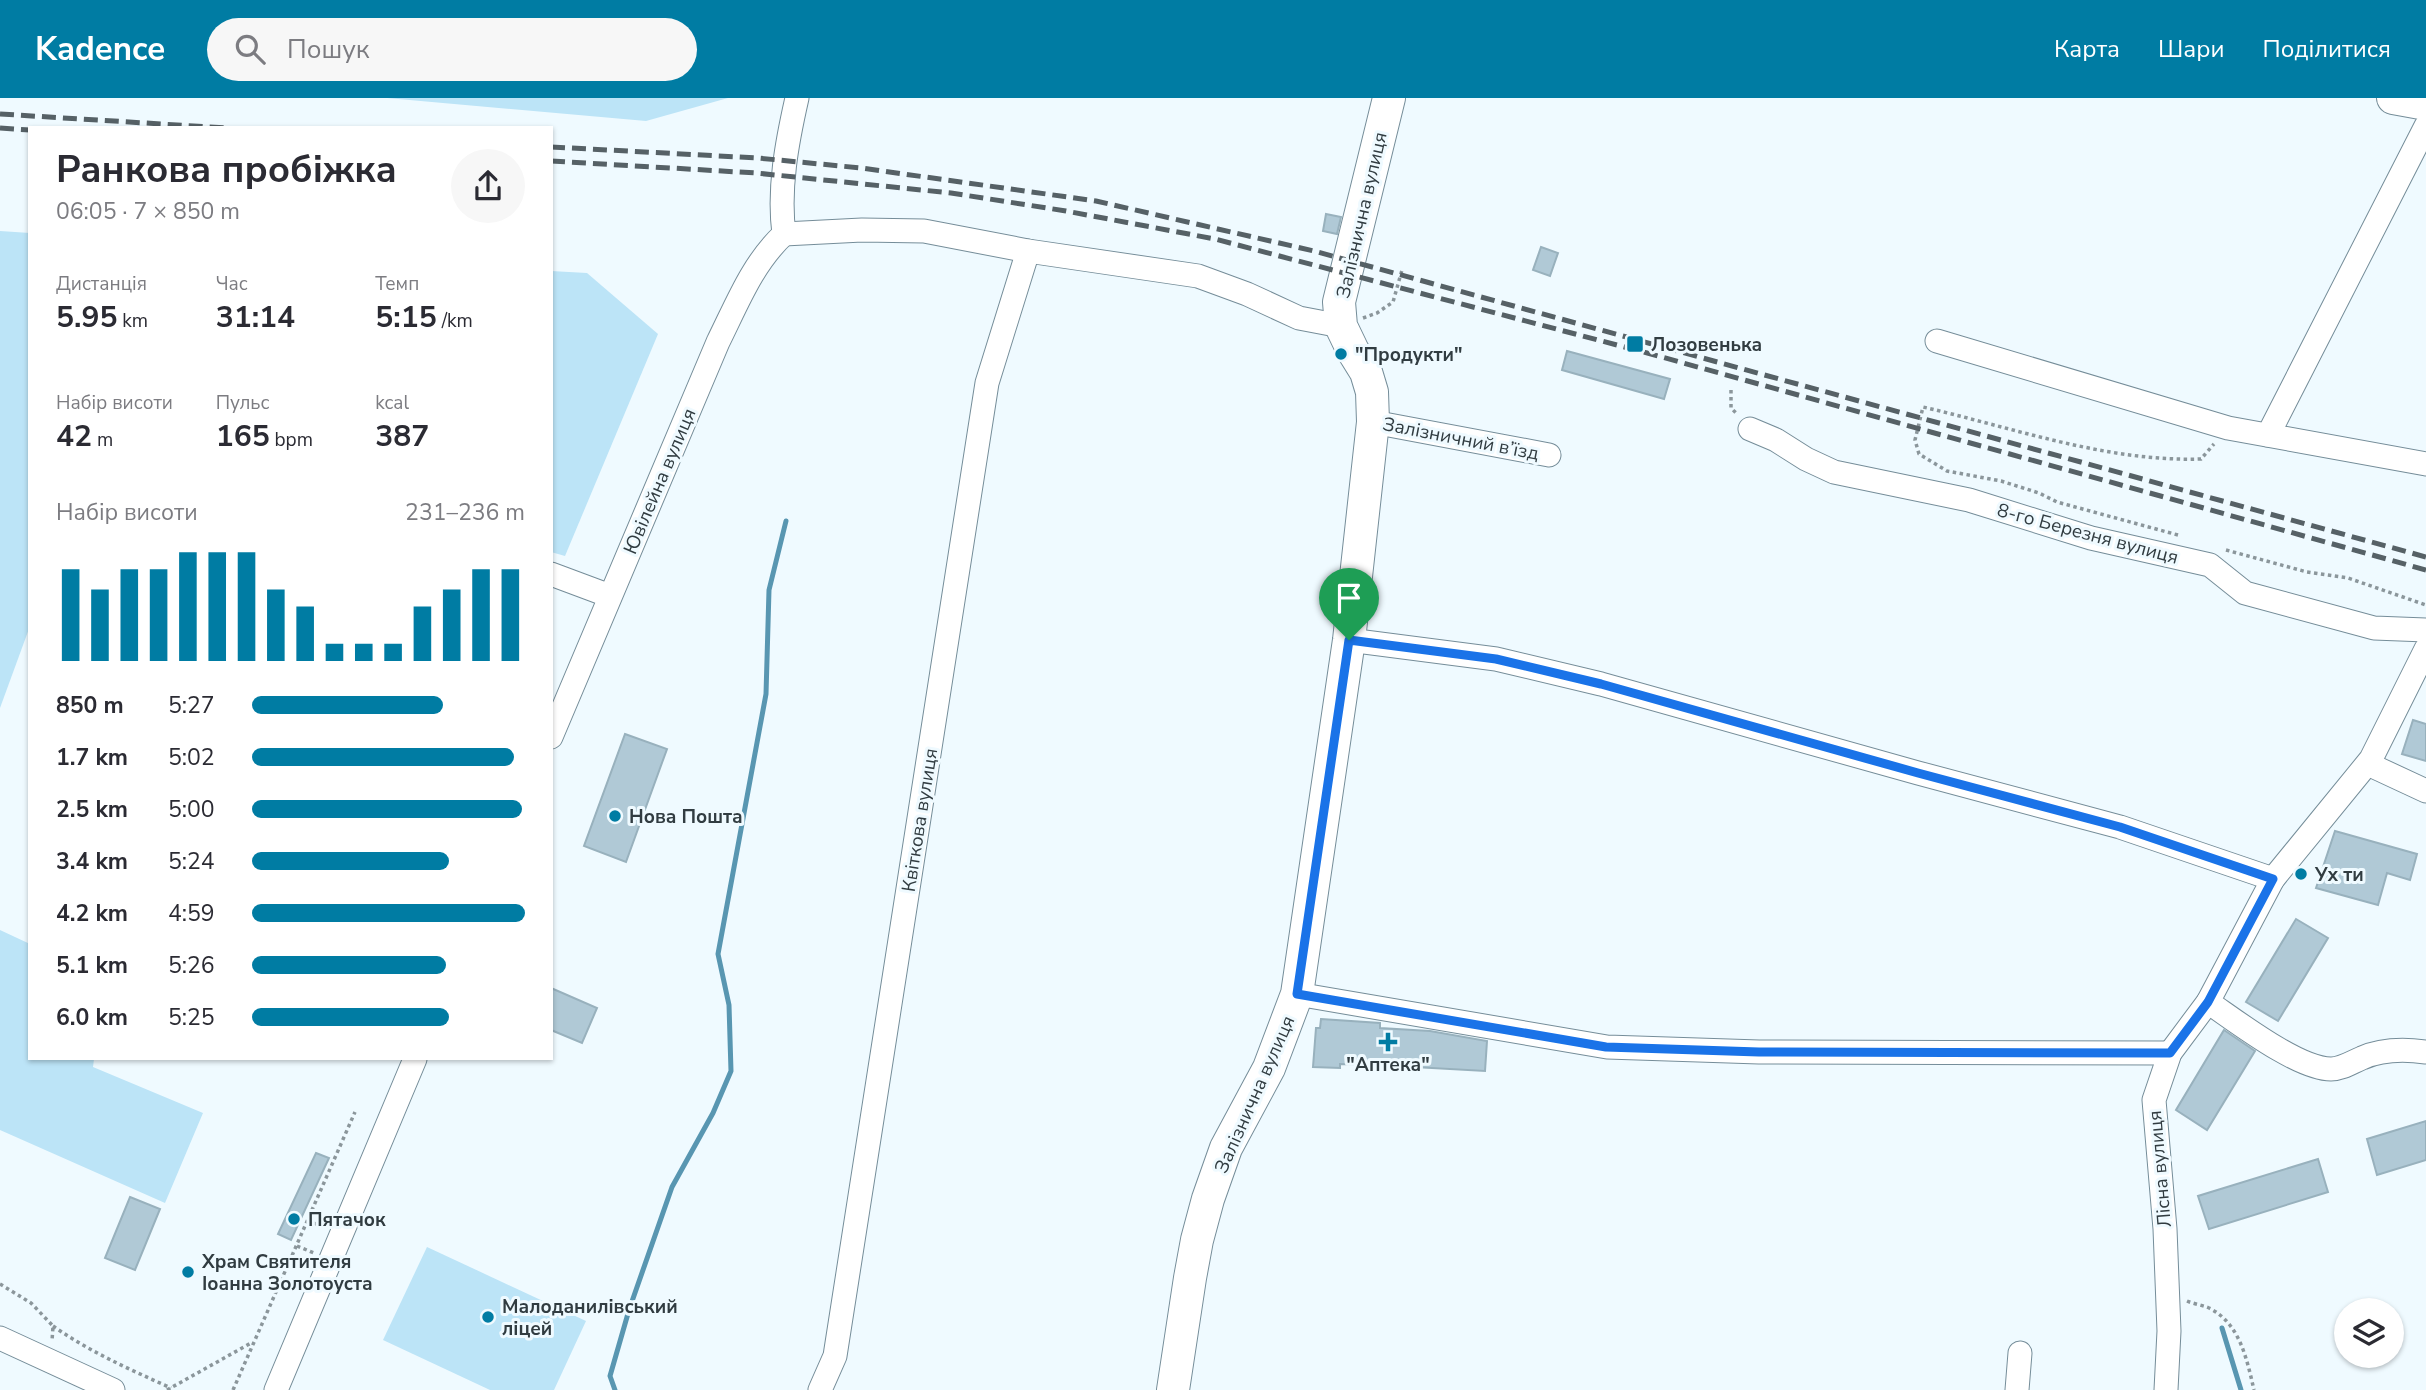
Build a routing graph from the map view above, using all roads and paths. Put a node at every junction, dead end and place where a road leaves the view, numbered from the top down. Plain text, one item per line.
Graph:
1 (797, 98) edge
2 (1389, 98) edge
3 (2393, 98) edge
4 (2426, 104) edge
5 (2426, 126) edge
6 (784, 234) junction
7 (1028, 251) junction
8 (1402, 270) dead end
9 (1341, 326) junction
10 (1937, 341) dead end
11 (1731, 390) dead end
12 (1373, 422) junction
13 (2228, 428) junction
14 (1750, 429) joint
15 (2268, 435) junction
16 (1549, 455) dead end
17 (2426, 464) edge
18 (2189, 538) dead end
19 (2216, 547) dead end
20 (553, 575) edge
21 (610, 596) junction
22 (2426, 605) edge
23 (2426, 630) edge
24 (1349, 640) junction
25 (2426, 649) edge
26 (553, 732) edge
27 (2368, 764) junction
28 (2426, 791) edge
29 (2273, 879) junction
30 (1297, 994) junction
31 (2208, 1002) junction
32 (2426, 1052) edge
33 (2170, 1053) junction
34 (415, 1060) edge
35 (355, 1112) dead end
36 (0, 1284) edge
37 (2168, 1296) junction
38 (53, 1326) junction
39 (0, 1338) edge
40 (253, 1342) junction
41 (2020, 1353) dead end
42 (51, 1361) junction
43 (169, 1389) edge
44 (113, 1390) edge
45 (233, 1390) edge
46 (276, 1390) edge
47 (820, 1390) edge
48 (1173, 1390) edge
49 (2017, 1390) edge
50 (2166, 1390) edge
51 (2254, 1390) edge

1 - 6 street
2 - 9 street, Залізнична вулиця
3 - 4 street
5 - 15 street
6 - 7 street
6 - 21 street, Ювілейна вулиця
7 - 9 street
7 - 47 street, Квіткова вулиця
8 - 9 path
9 - 12 street, Залізнична вулиця
10 - 13 street
11 - 14 path
12 - 16 street, Залізничний в’їзд
12 - 24 street, Залізнична вулиця
13 - 15 street
13 - 18 path
14 - 23 street, 8-го Березня вулиця
15 - 17 street
19 - 22 path
20 - 21 street
21 - 26 street, Ювілейна вулиця
24 - 29 street
24 - 30 street, Залізнична вулиця
25 - 27 street, Лісна вулиця
27 - 28 street
27 - 29 street, Лісна вулиця
29 - 31 street, Лісна вулиця
30 - 33 street
30 - 48 street, Залізнична вулиця
31 - 32 street
31 - 33 street, Лісна вулиця
33 - 37 street, Лісна вулиця
34 - 46 street
35 - 40 path
36 - 38 path
37 - 50 street, Лісна вулиця
37 - 51 path
38 - 42 path
38 - 43 path
39 - 42 street
40 - 43 path
40 - 45 path
41 - 49 street
42 - 44 street

